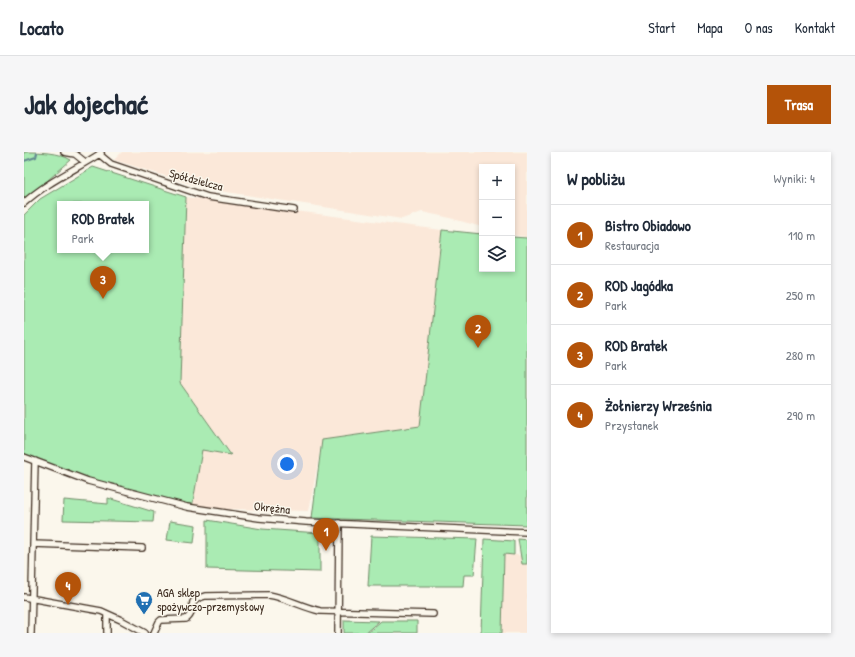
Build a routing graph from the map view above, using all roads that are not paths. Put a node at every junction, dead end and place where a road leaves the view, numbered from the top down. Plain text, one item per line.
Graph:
1 (64, 152) edge
2 (100, 153) edge
3 (85, 162) junction
4 (24, 203) edge
5 (294, 210) dead end
6 (24, 456) edge
7 (35, 461) junction
8 (339, 523) junction
9 (527, 532) edge
10 (33, 544) junction
11 (142, 548) dead end
12 (24, 597) edge
13 (32, 599) junction
14 (338, 611) junction
15 (107, 614) junction
16 (433, 614) dead end
17 (31, 633) edge
18 (107, 633) edge
19 (145, 633) edge
20 (154, 633) edge
21 (338, 633) edge

1 - 3 street
2 - 3 street
2 - 5 street, Spółdzielcza
3 - 4 street
6 - 7 street, Okrężna
7 - 8 street, Okrężna
7 - 10 street
8 - 9 street, Okrężna
8 - 14 street
10 - 11 street
10 - 13 street
12 - 13 street
13 - 15 street
13 - 17 street
14 - 16 street
14 - 20 street
14 - 21 street
15 - 18 street
15 - 19 street

